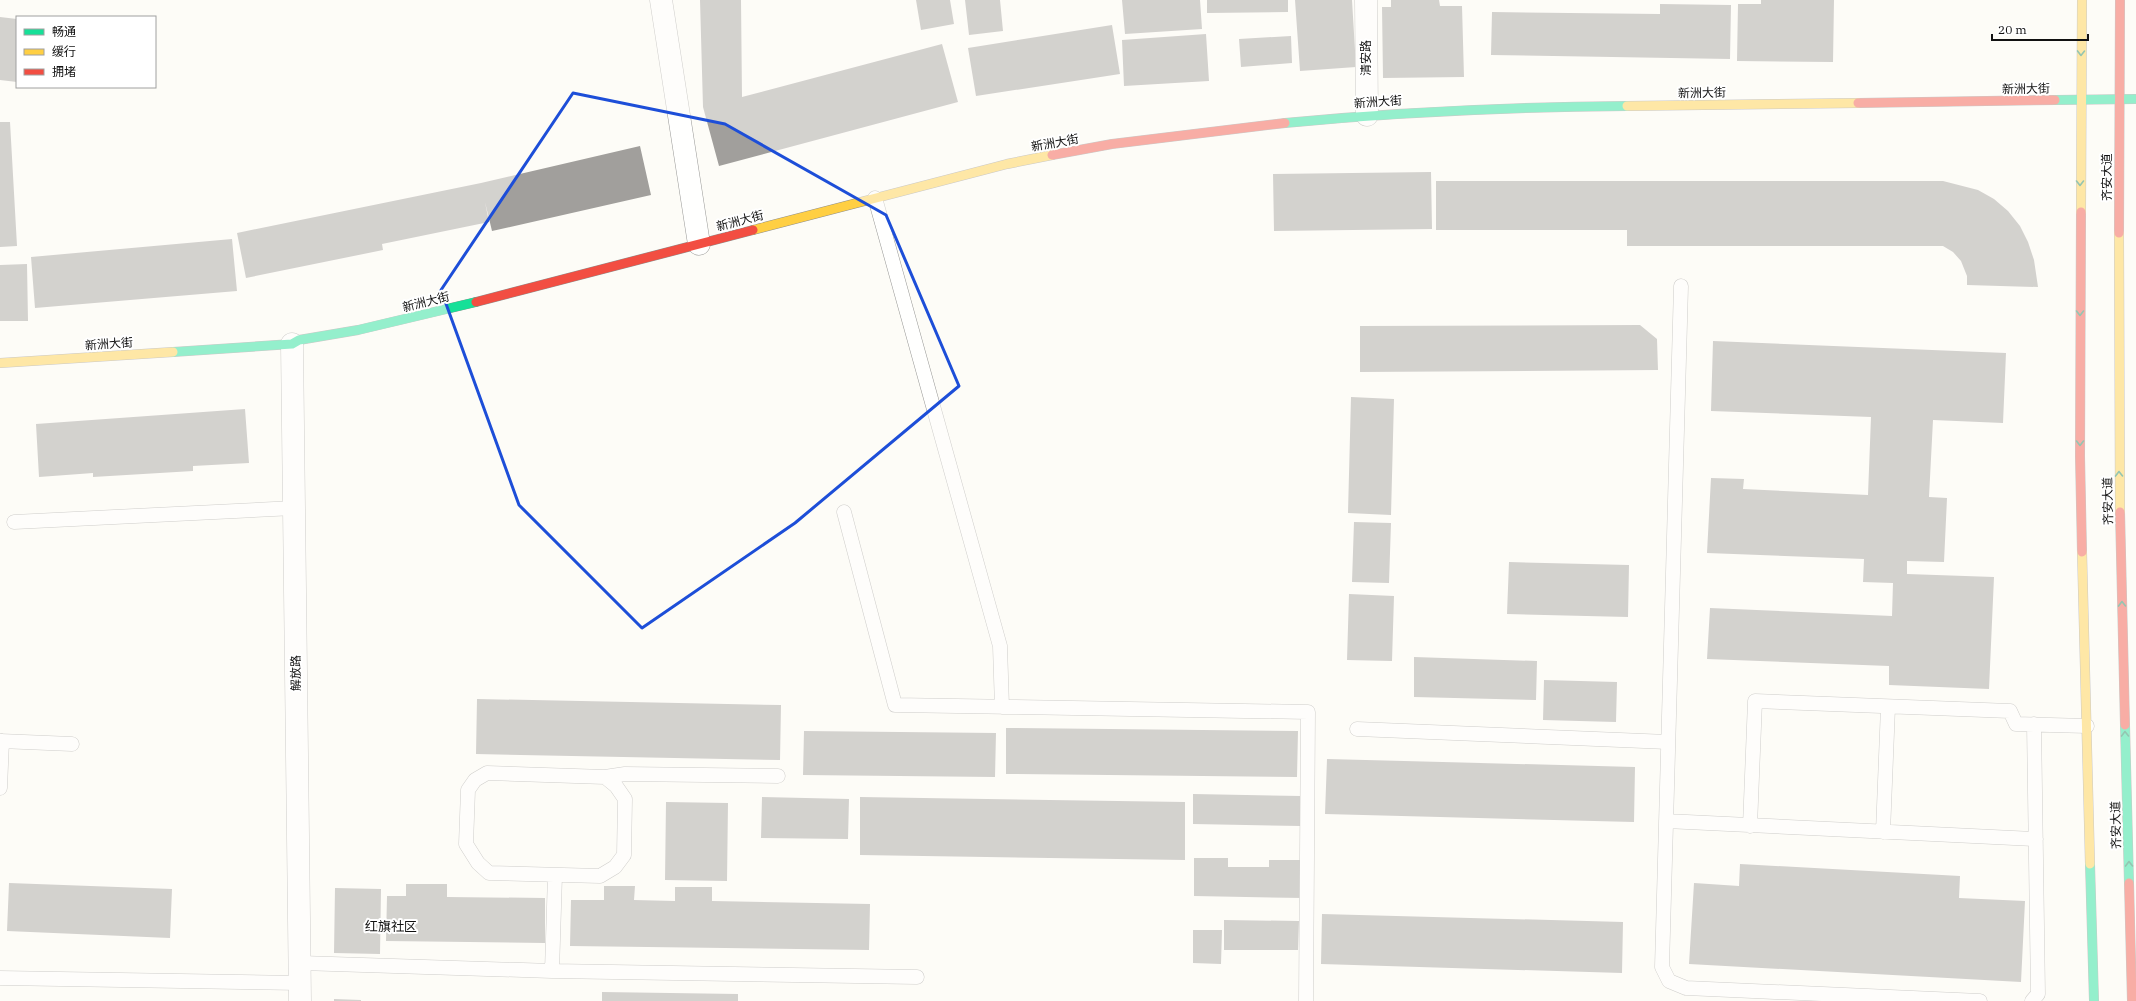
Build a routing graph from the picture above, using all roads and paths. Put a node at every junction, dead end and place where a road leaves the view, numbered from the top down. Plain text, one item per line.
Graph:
1 (662, 0) edge
2 (1366, 0) edge
3 (2082, 0) edge
4 (2120, 0) edge
5 (2136, 99) edge
6 (2081, 100) junction
7 (2120, 100) junction
8 (1367, 115) junction
9 (875, 198) junction
10 (699, 244) junction
11 (1681, 286) dead end
12 (292, 344) junction
13 (0, 363) edge
14 (294, 508) junction
15 (844, 512) dead end
16 (14, 522) dead end
17 (1002, 706) junction
18 (1888, 706) junction
19 (2034, 724) junction
20 (2087, 726) junction
21 (1357, 730) dead end
22 (1, 741) edge
23 (1668, 742) junction
24 (72, 744) dead end
25 (778, 776) dead end
26 (605, 777) junction
27 (0, 788) edge
28 (1666, 821) junction
29 (1750, 826) junction
30 (1883, 832) junction
31 (2036, 839) junction
32 (555, 875) junction
33 (552, 971) junction
34 (917, 977) dead end
35 (0, 978) edge
36 (300, 982) edge
37 (1306, 1001) edge
38 (1980, 1001) edge
39 (2032, 1001) edge
40 (2094, 1001) edge
41 (2132, 1001) edge

1 - 10 street
2 - 8 street, 清安路
3 -> 6 main road
4 - 7 main road, 齐安大道
5 - 7 main road, 新洲大街
6 - 7 main road, 新洲大街
6 - 8 main road, 新洲大街
6 -> 20 main road
41 -> 7 main road, 齐安大道
8 - 9 main road, 新洲大街
9 - 10 main road, 新洲大街
9 - 17 lane
10 - 12 main road, 新洲大街
11 - 23 lane
12 - 13 main road, 新洲大街
12 - 14 street, 解放路
14 - 16 lane
14 - 36 street, 解放路
15 - 17 lane
17 - 37 lane
18 - 19 lane
18 - 29 lane
18 - 30 lane
19 - 20 lane
19 - 31 lane
20 - 40 main road
21 - 23 lane
22 - 24 lane
22 - 27 lane
23 - 28 lane
25 - 26 lane
26 - 32 lane
26 - 32 lane
28 - 29 lane
28 - 38 lane
29 - 30 lane
30 - 31 lane
31 - 39 lane
32 - 33 lane
33 - 34 lane
33 - 36 lane
35 - 36 lane

